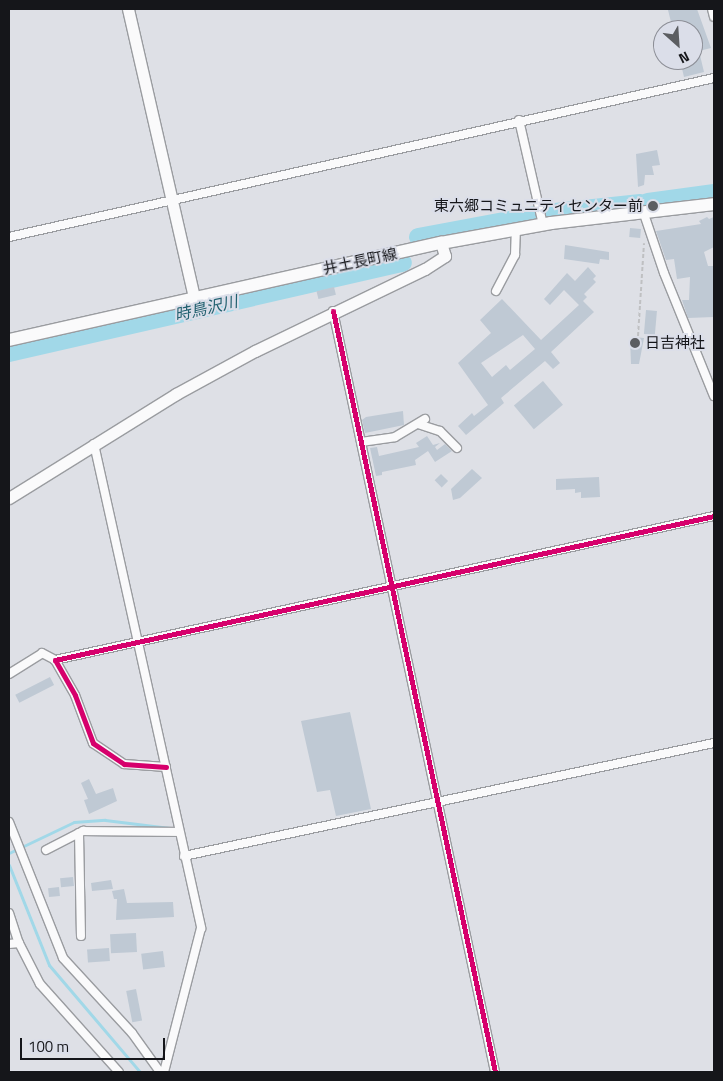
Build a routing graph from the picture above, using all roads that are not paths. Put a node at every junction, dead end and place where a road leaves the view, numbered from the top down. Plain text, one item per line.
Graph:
1 (128, 9) edge
2 (712, 9) edge
3 (714, 17) edge
4 (714, 78) edge
5 (519, 120) junction
6 (172, 199) junction
7 (714, 204) edge
8 (643, 212) junction
9 (543, 225) junction
10 (516, 229) junction
11 (9, 237) edge
12 (441, 243) junction
13 (496, 291) dead end
14 (194, 297) junction
15 (333, 312) junction
16 (9, 340) edge
17 (714, 396) edge
18 (361, 442) junction
19 (94, 444) junction
20 (457, 448) dead end
21 (9, 498) edge
22 (714, 516) edge
23 (390, 587) junction
24 (139, 640) junction
25 (55, 660) junction
26 (9, 674) edge
27 (714, 743) edge
28 (166, 767) junction
29 (438, 802) junction
30 (9, 822) edge
31 (179, 832) junction
32 (79, 833) junction
33 (46, 850) dead end
34 (184, 856) junction
35 (9, 913) edge
36 (81, 936) dead end
37 (19, 943) junction
38 (9, 944) edge
39 (119, 1072) edge
40 (160, 1072) edge
41 (164, 1072) edge
42 (496, 1072) edge

1 - 6 street
2 - 3 street
4 - 5 street
5 - 6 street
5 - 9 street
6 - 11 street
6 - 14 street
7 - 8 main road, 井土長町線
8 - 9 main road, 井土長町線
8 - 17 street
9 - 10 main road, 井土長町線
10 - 12 main road, 井土長町線
10 - 13 street
12 - 14 main road, 井土長町線
12 - 15 street
14 - 16 main road, 井土長町線
15 - 18 street
15 - 19 street
18 - 20 street
18 - 23 street
19 - 21 street
19 - 24 street
22 - 23 street
23 - 24 street
23 - 29 street
24 - 25 street
24 - 28 street
25 - 26 street
25 - 28 street
27 - 29 street
28 - 31 street
29 - 34 street
29 - 42 street
30 - 40 street
31 - 32 street
31 - 34 street
32 - 33 street
32 - 36 street
34 - 41 street
35 - 37 street
37 - 38 street
37 - 39 street

